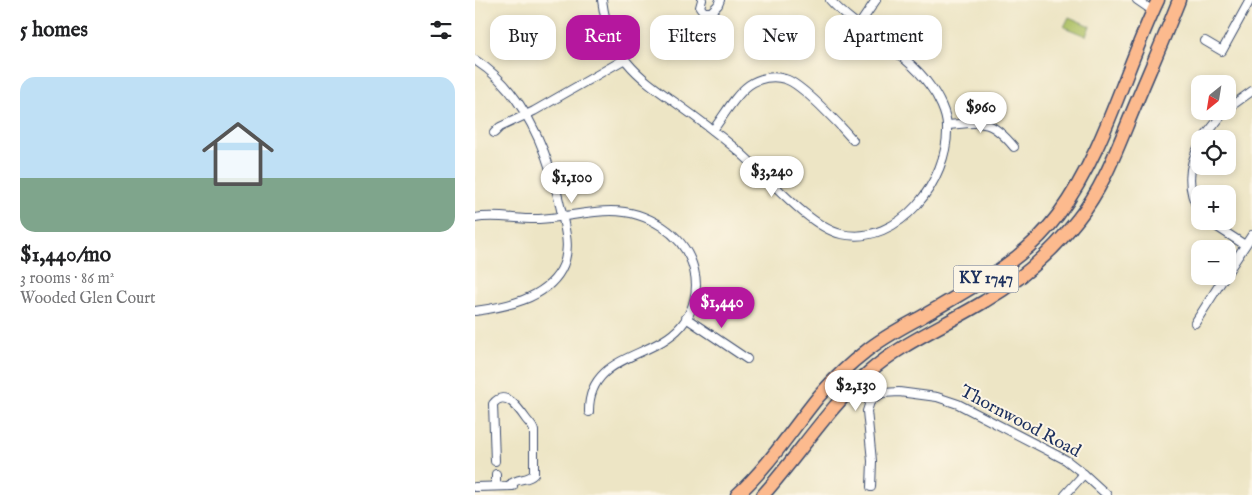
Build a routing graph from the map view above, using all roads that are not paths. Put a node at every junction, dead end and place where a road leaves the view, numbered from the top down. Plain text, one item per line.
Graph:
1 (602, 0) edge
2 (702, 0) edge
3 (720, 0) edge
4 (830, 0) edge
5 (876, 0) edge
6 (1137, 0) edge
7 (1179, 0) edge
8 (1250, 0) edge
9 (1155, 5) edge
10 (605, 15) edge
11 (847, 15) edge
12 (866, 15) edge
13 (1205, 41) dead end
14 (475, 60) edge
15 (625, 60) joint
16 (906, 60) edge
17 (1252, 91) edge
18 (1236, 103) edge
19 (526, 115) junction
20 (1217, 120) edge
21 (947, 125) junction
22 (713, 130) junction
23 (1209, 130) edge
24 (494, 133) dead end
25 (853, 140) dead end
26 (1014, 147) dead end
27 (1191, 171) edge
28 (1191, 186) edge
29 (562, 217) junction
30 (475, 218) edge
31 (1222, 230) edge
32 (1252, 235) edge
33 (1245, 245) junction
34 (1236, 259) edge
35 (1219, 285) edge
36 (475, 311) edge
37 (686, 318) junction
38 (1195, 323) dead end
39 (747, 359) dead end
40 (589, 412) dead end
41 (495, 461) dead end
42 (496, 474) dead end
43 (1084, 474) junction
44 (496, 486) junction
45 (475, 487) edge
46 (871, 487) dead end
47 (737, 495) edge
48 (763, 495) edge
49 (1065, 495) edge
50 (1107, 495) edge

1 - 10 street
2 - 3 street
4 - 11 street
5 - 12 street
6 - 9 street
7 - 48 main road, KY 1747
8 - 13 street
9 - 47 main road, KY 1747
14 - 19 street
15 - 19 street
15 - 22 street
16 - 21 street
17 - 18 street
19 - 24 street
19 - 29 street
20 - 23 street
21 - 22 street
21 - 26 street
22 - 25 street
27 - 28 street
29 - 30 street
29 - 36 street
29 - 37 street
31 - 33 street
32 - 33 street
33 - 34 street
35 - 38 street
37 - 39 street
37 - 40 street
41 - 44 street
42 - 44 street
43 - 46 street, Thornwood Road
43 - 49 street
43 - 50 street, Thornwood Road
44 - 45 street

